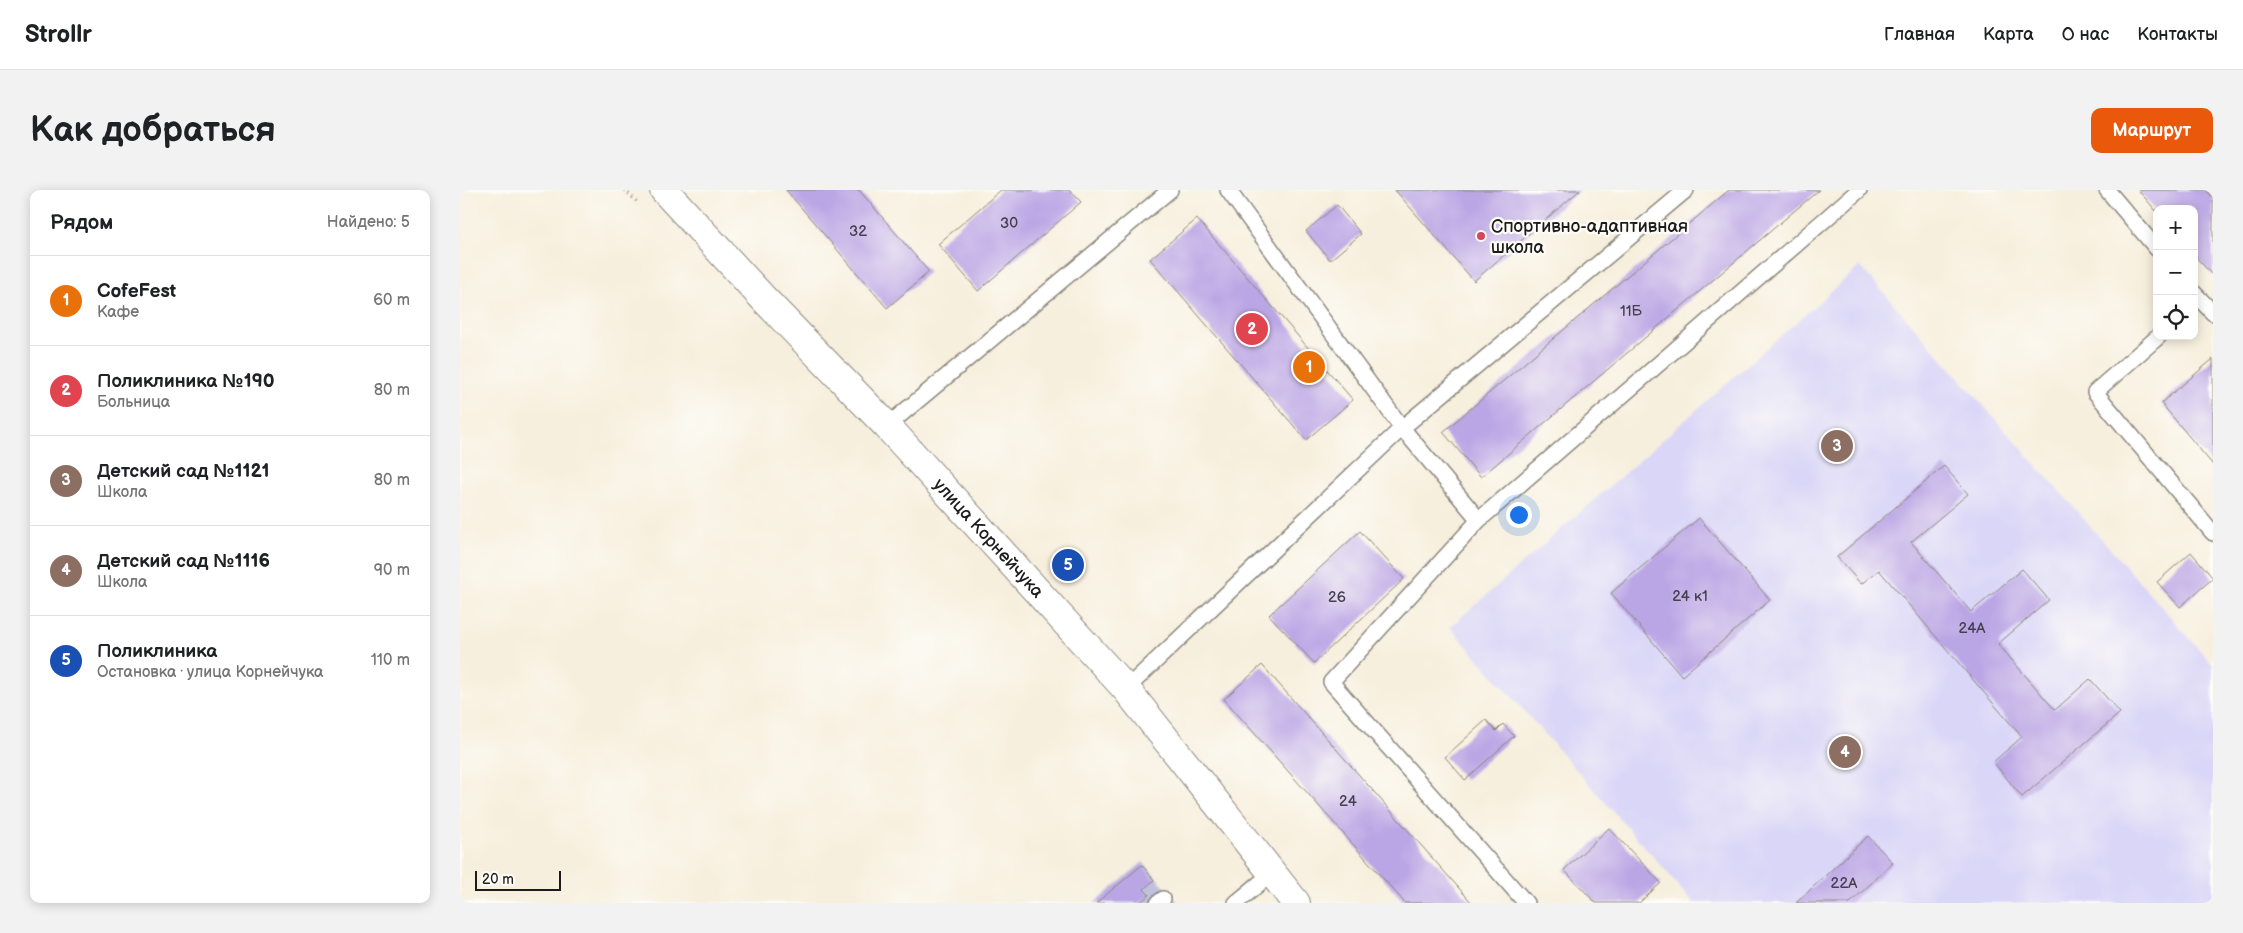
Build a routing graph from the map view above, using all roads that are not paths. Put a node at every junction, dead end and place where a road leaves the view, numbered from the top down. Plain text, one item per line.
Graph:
1 (664, 190) edge
2 (1170, 190) edge
3 (1228, 190) edge
4 (1686, 190) edge
5 (1859, 190) edge
6 (2107, 190) edge
7 (2153, 244) edge
8 (2198, 302) edge
9 (2213, 313) edge
10 (2155, 340) edge
11 (887, 426) junction
12 (1402, 428) junction
13 (1478, 520) junction
14 (2213, 534) edge
15 (1126, 688) junction
16 (1272, 873) junction
17 (1236, 903) edge
18 (1296, 903) edge
19 (1526, 903) edge

1 - 11 street, улица Корнейчука
2 - 11 lane
3 - 12 lane
4 - 12 lane
5 - 13 lane
6 - 7 lane
8 - 9 lane
10 - 14 lane
11 - 15 street, улица Корнейчука
12 - 13 lane
12 - 15 lane
13 - 19 lane
15 - 16 street, улица Корнейчука
16 - 17 lane
16 - 18 street, улица Корнейчука

